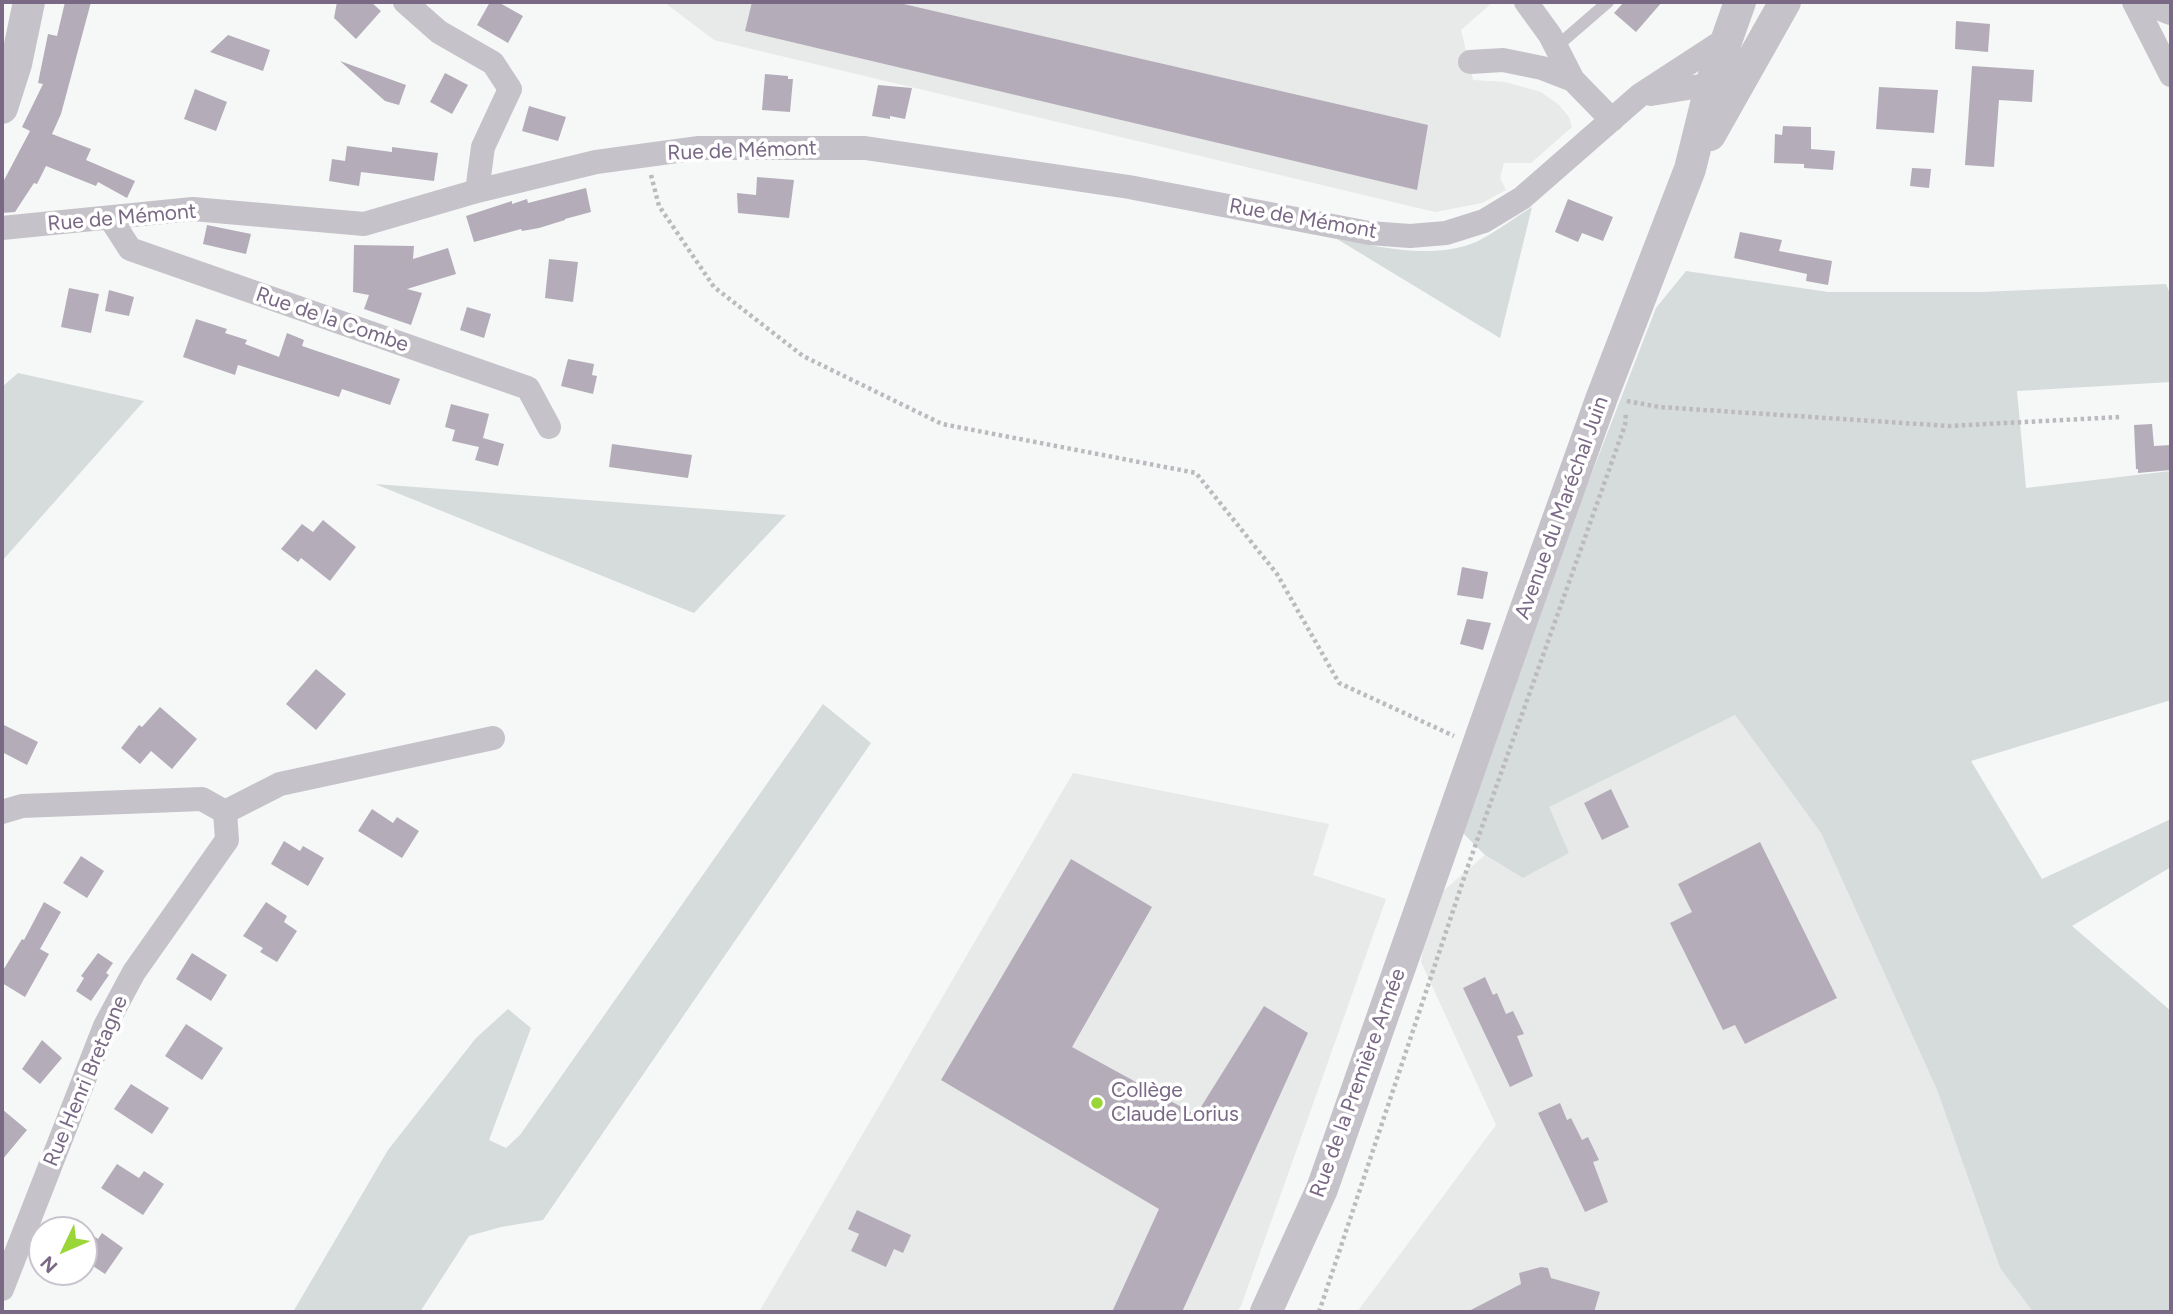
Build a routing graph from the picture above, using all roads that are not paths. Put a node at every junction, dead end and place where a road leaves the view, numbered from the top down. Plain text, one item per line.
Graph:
1 (29, 2) edge
2 (405, 2) edge
3 (1526, 2) edge
4 (1608, 2) edge
5 (1740, 2) edge
6 (1785, 2) edge
7 (2134, 2) edge
8 (2154, 2) edge
9 (2171, 9) edge
10 (1726, 39) junction
11 (1556, 47) junction
12 (1470, 62) dead end
13 (2171, 75) edge
14 (1573, 80) junction
15 (1726, 82) junction
16 (1640, 95) junction
17 (2, 108) edge
18 (1612, 120) junction
19 (477, 191) junction
20 (110, 218) junction
21 (2, 228) edge
22 (549, 427) dead end
23 (492, 738) dead end
24 (2, 812) edge
25 (225, 812) junction
26 (1441, 850) joint
27 (2, 1289) edge
28 (1266, 1312) edge

1 - 17 street
2 - 19 street
3 - 11 street
4 - 11 lane
5 - 10 street, Avenue du Maréchal Juin
6 - 15 street, Avenue du Maréchal Juin
7 - 13 street
8 - 9 street
10 - 15 street, Avenue du Maréchal Juin
10 - 16 street, Rue de Mémont
11 - 14 street
12 - 14 street
14 - 18 street
15 - 16 street
15 - 26 street, Avenue du Maréchal Juin
16 - 18 street, Rue de Mémont
18 - 19 street, Rue de Mémont
19 - 20 street, Rue de Mémont
20 - 21 street, Rue de Mémont
20 - 22 street, Rue de la Combe
23 - 25 street
24 - 25 street
25 - 27 street, Rue Henri Bretagne
26 - 28 street, Rue de la Première Armée

